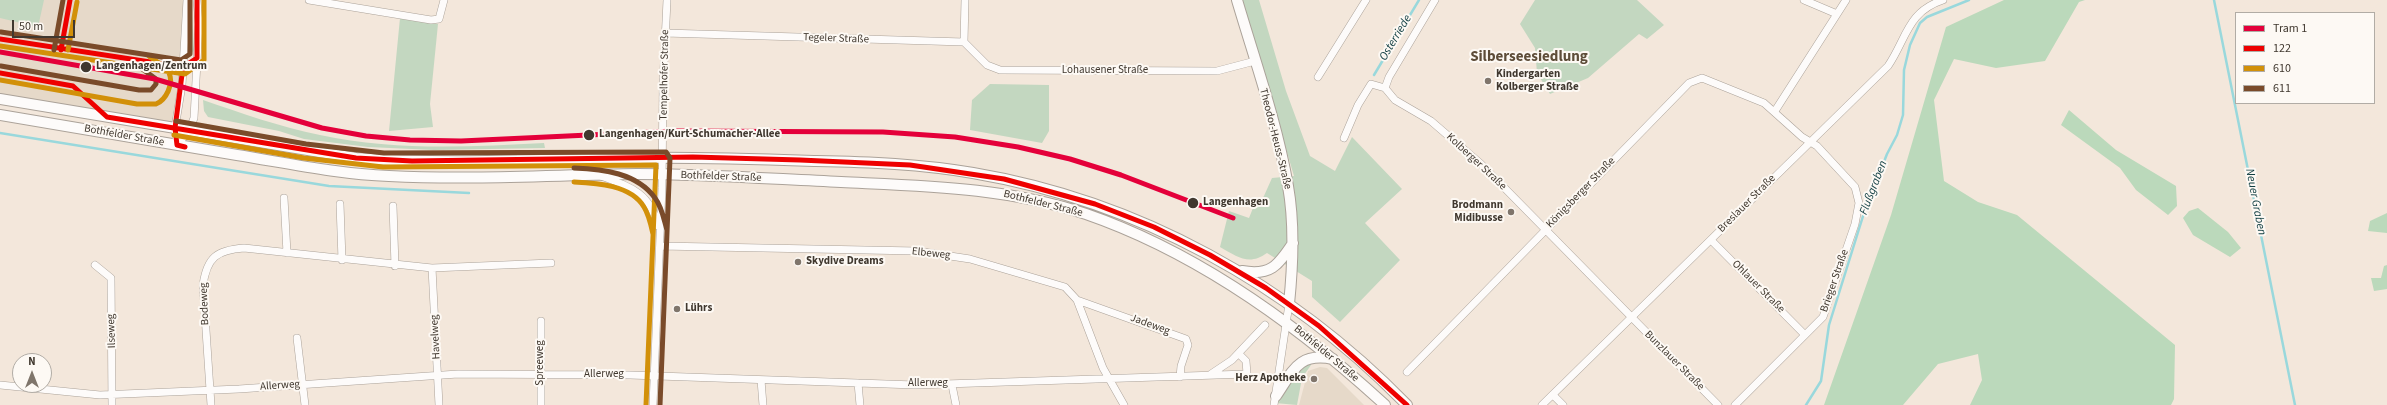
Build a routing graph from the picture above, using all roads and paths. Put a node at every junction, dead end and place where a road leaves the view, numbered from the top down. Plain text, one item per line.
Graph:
1 (187, 0) edge
2 (197, 0) edge
3 (309, 0) edge
4 (444, 0) edge
5 (667, 0) edge
6 (965, 0) edge
7 (1237, 0) edge
8 (1366, 0) edge
9 (1435, 0) edge
10 (1804, 0) edge
11 (1846, 0) edge
12 (1944, 0) edge
13 (1837, 14) junction
14 (665, 33) junction
15 (964, 42) junction
16 (197, 58) junction
17 (1255, 61) junction
18 (183, 67) junction
19 (1318, 77) dead end
20 (1385, 88) junction
21 (0, 99) edge
22 (1775, 111) junction
23 (0, 116) edge
24 (175, 128) junction
25 (190, 131) junction
26 (1344, 138) dead end
27 (1810, 142) junction
28 (177, 145) junction
29 (663, 158) junction
30 (663, 174) junction
31 (597, 175) junction
32 (284, 198) dead end
33 (340, 204) dead end
34 (393, 206) dead end
35 (1545, 230) junction
36 (660, 234) junction
37 (1711, 240) junction
38 (1293, 243) junction
39 (660, 246) junction
40 (287, 253) junction
41 (342, 260) junction
42 (550, 263) dead end
43 (95, 265) dead end
44 (395, 266) junction
45 (432, 268) junction
46 (1238, 271) junction
47 (1077, 300) junction
48 (1289, 304) junction
49 (1631, 317) junction
50 (541, 321) dead end
51 (1286, 322) junction
52 (1265, 325) dead end
53 (1805, 335) junction
54 (297, 338) dead end
55 (1239, 354) junction
56 (1335, 360) junction
57 (1407, 372) dead end
58 (438, 375) junction
59 (541, 375) junction
60 (655, 376) junction
61 (1209, 376) junction
62 (1180, 377) junction
63 (762, 380) junction
64 (1110, 380) junction
65 (858, 384) junction
66 (0, 385) edge
67 (302, 385) junction
68 (952, 385) junction
69 (210, 390) junction
70 (113, 394) junction
71 (1553, 395) junction
72 (1275, 401) edge
73 (112, 405) edge
74 (211, 405) edge
75 (305, 405) edge
76 (439, 405) edge
77 (541, 405) edge
78 (653, 405) edge
79 (763, 405) edge
80 (860, 405) edge
81 (956, 405) edge
82 (1124, 405) edge
83 (1385, 405) edge
84 (1407, 405) edge
85 (1542, 405) edge
86 (1563, 405) edge
87 (1718, 405) edge
88 (1735, 405) edge

1 - 18 street
2 - 16 street
3 - 4 street
5 - 14 street, Tempelhofer Straße
6 - 15 street
7 - 17 main road, Theodor-Heuss-Straße
8 - 19 street
9 - 20 street
10 - 13 street
11 - 13 street
12 - 27 street, Breslauer Straße
13 - 22 street
14 - 15 street, Tegeler Straße
14 - 29 street, Tempelhofer Straße
15 - 17 street, Lohausener Straße
16 - 18 street
16 - 25 street
17 - 38 main road, Theodor-Heuss-Straße
18 - 24 street
20 - 26 street
20 - 35 street, Kolberger Straße
21 - 24 main road, Bothfelder Straße
22 - 27 street, Königsberger Straße
22 - 35 street, Königsberger Straße
23 - 28 main road, Bothfelder Straße
24 - 25 main road, Bothfelder Straße
24 - 28 street
25 - 28 street
25 - 29 main road, Bothfelder Straße
27 - 37 street, Breslauer Straße
27 - 53 street, Brieger Straße
28 - 31 main road, Bothfelder Straße
29 - 30 street, Tempelhofer Straße
29 - 46 main road, Bothfelder Straße
30 - 31 main road, Bothfelder Straße
30 - 36 street, Tempelhofer Straße
30 - 51 main road, Bothfelder Straße
31 - 36 street
32 - 40 street
33 - 41 street
34 - 44 street
35 - 49 street, Kolberger Straße
35 - 57 street, Königsberger Straße
36 - 39 street
37 - 49 street, Breslauer Straße
37 - 53 street, Ohlauer Straße
38 - 46 main road
38 - 48 main road, Theodor-Heuss-Straße
39 - 47 street, Elbeweg
39 - 60 street
40 - 41 street, Bodeweg
40 - 69 street, Bodeweg
41 - 44 street, Bodeweg
42 - 45 street, Bodeweg
43 - 70 street, Ilseweg
44 - 45 street, Bodeweg
45 - 58 street, Havelweg
46 - 48 main road, Bothfelder Straße
47 - 62 street, Jadeweg
47 - 64 street, Elbeweg
48 - 51 street
48 - 84 main road, Bothfelder Straße
49 - 71 street, Breslauer Straße
49 - 87 street, Bunzlauer Straße
50 - 59 street, Spreeweg
51 - 56 main road, Bothfelder Straße
51 - 72 street
52 - 55 street
53 - 88 street, Brieger Straße
54 - 67 street
55 - 61 street
55 - 61 street, Allerweg
56 - 72 main road
56 - 83 main road, Bothfelder Straße
58 - 59 street, Allerweg
58 - 67 street, Allerweg
58 - 76 street, Havelweg
59 - 60 street, Allerweg
59 - 77 street, Spreeweg
60 - 63 street, Allerweg
60 - 78 street
61 - 62 street, Allerweg
62 - 64 street, Allerweg
63 - 65 street, Allerweg
63 - 79 street
64 - 68 street, Allerweg
64 - 82 street, Elbeweg
65 - 68 street, Allerweg
65 - 80 street
66 - 70 street, Allerweg
67 - 69 street, Allerweg
67 - 75 street
68 - 81 street
69 - 70 street, Allerweg
69 - 74 street, Bodeweg
70 - 73 street, Ilseweg
71 - 85 street, Breslauer Straße
71 - 86 street

